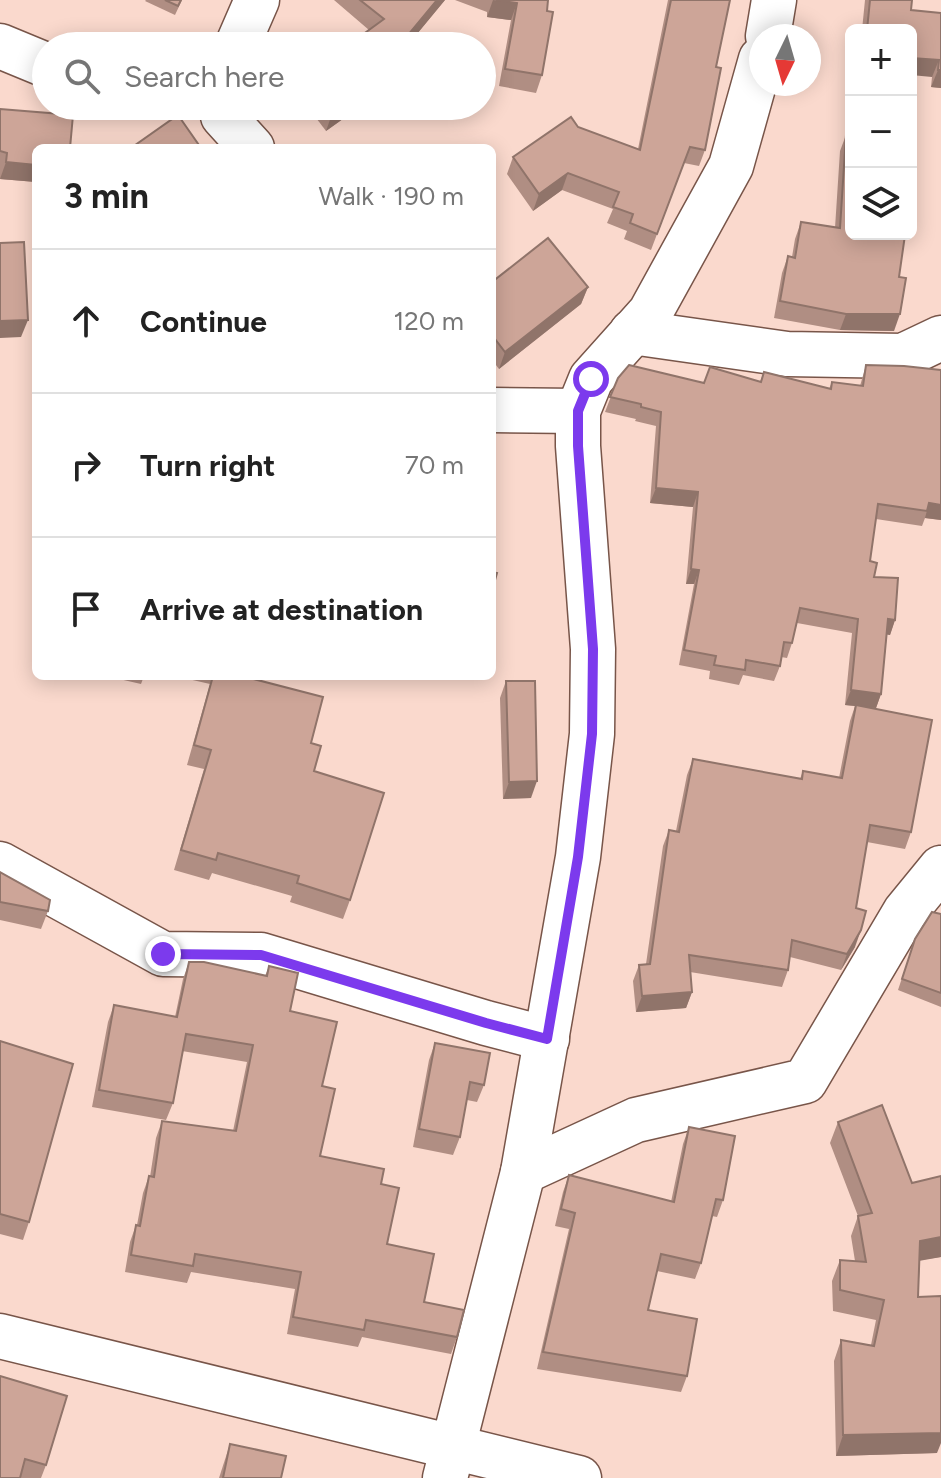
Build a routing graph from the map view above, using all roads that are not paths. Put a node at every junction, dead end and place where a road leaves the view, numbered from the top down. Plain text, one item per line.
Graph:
1 (257, 0) edge
2 (774, 0) edge
3 (770, 24) edge
4 (243, 32) edge
5 (0, 46) edge
6 (32, 59) edge
7 (751, 96) edge
8 (227, 120) edge
9 (248, 144) edge
10 (632, 332) junction
11 (941, 338) edge
12 (578, 411) junction
13 (496, 413) edge
14 (0, 864) edge
15 (941, 868) edge
16 (547, 1039) junction
17 (523, 1172) junction
18 (0, 1336) edge
19 (448, 1463) edge
20 (579, 1478) edge

1 - 4 street
2 - 3 street
5 - 6 street
7 - 10 street
8 - 9 street
10 - 11 street
10 - 12 street
12 - 13 street
12 - 16 street
14 - 16 street
15 - 17 street
16 - 17 street
17 - 19 street
18 - 19 street
19 - 20 street

